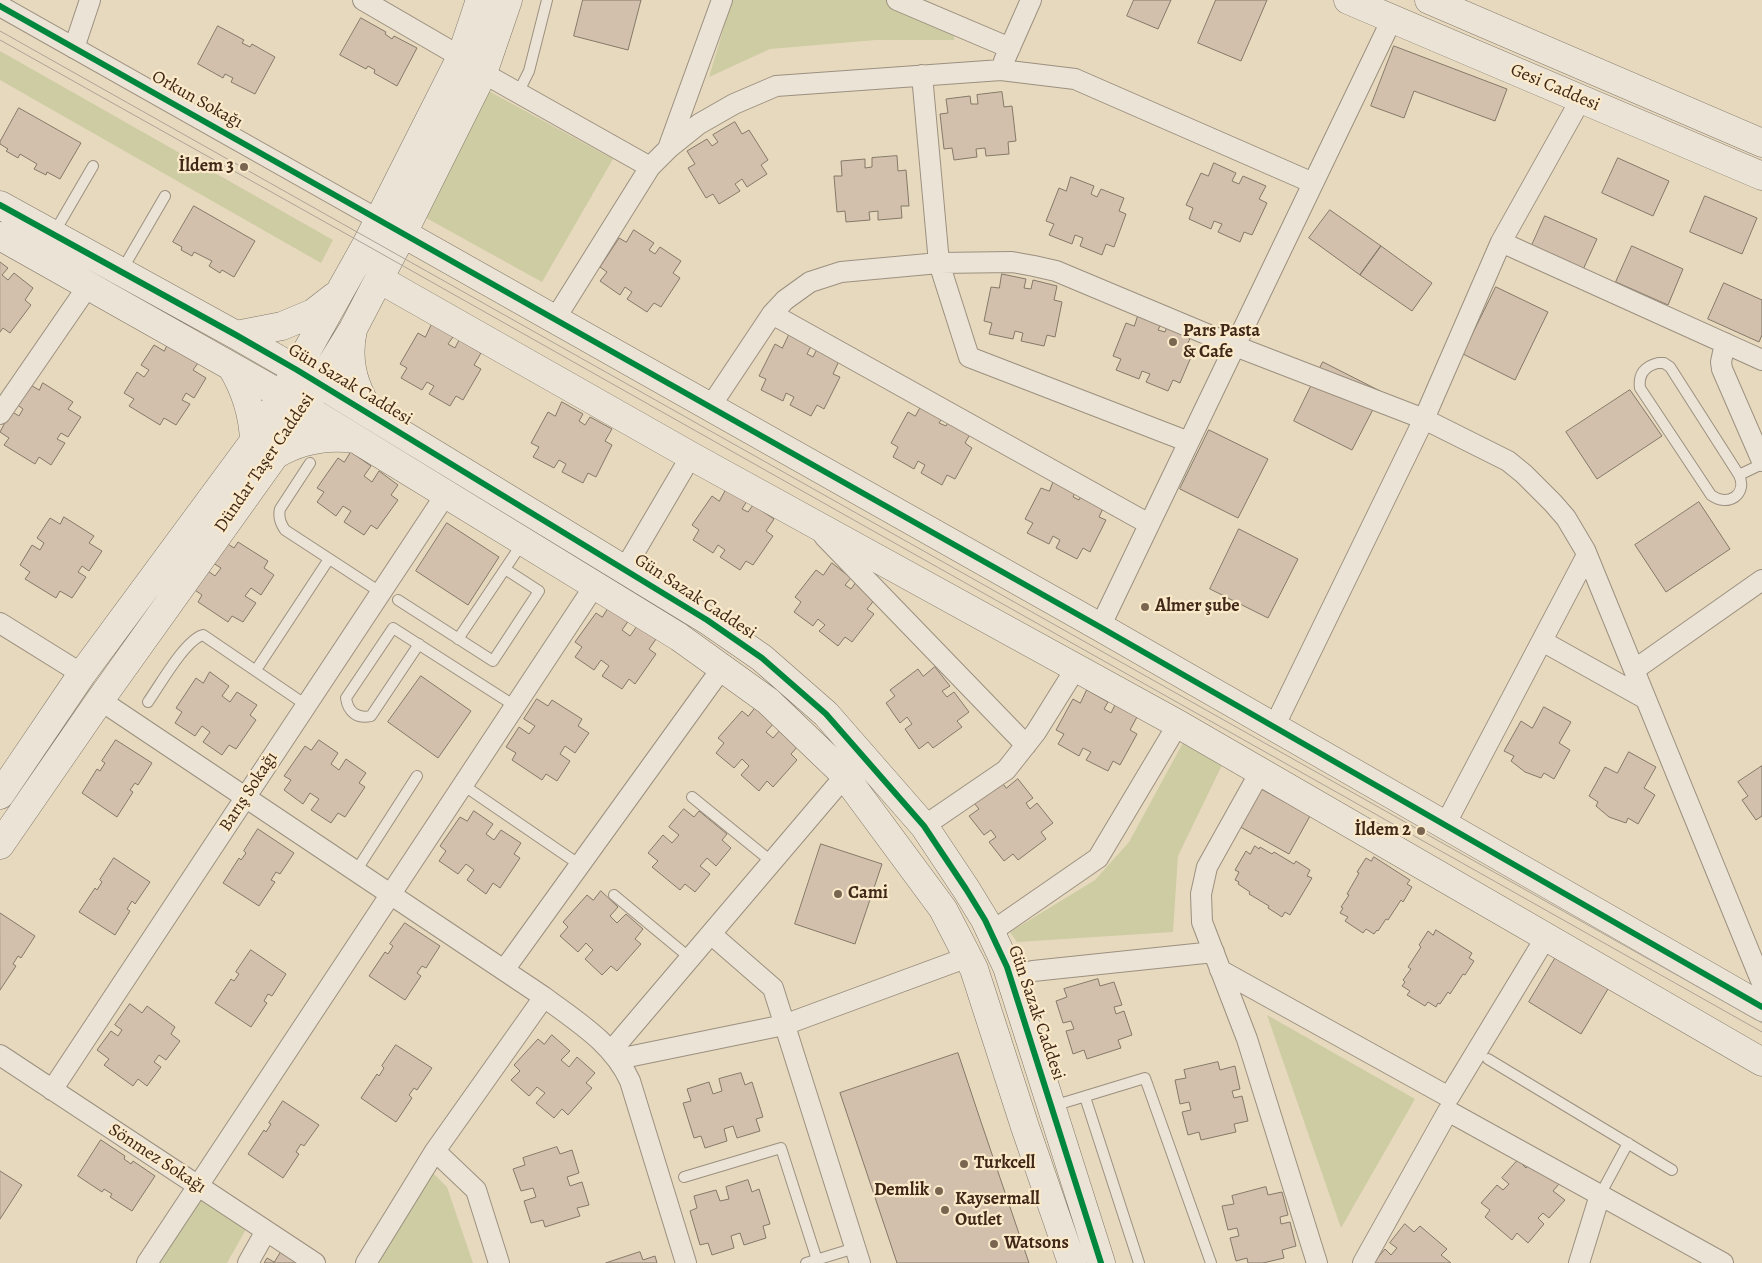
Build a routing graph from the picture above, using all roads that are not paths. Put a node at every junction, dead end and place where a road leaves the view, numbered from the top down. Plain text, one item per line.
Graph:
1 (90, 0) edge
2 (363, 0) edge
3 (480, 0) edge
4 (508, 0) edge
5 (547, 0) edge
6 (722, 0) edge
7 (897, 0) edge
8 (1031, 0) edge
9 (1348, 0) edge
10 (1429, 0) edge
11 (0, 6) edge
12 (1392, 19) junction
13 (74, 48) junction
14 (1010, 48) junction
15 (461, 57) junction
16 (1000, 70) junction
17 (483, 73) junction
18 (922, 75) junction
19 (518, 93) junction
20 (1581, 99) junction
21 (1762, 143) edge
22 (669, 148) junction
23 (93, 166) dead end
24 (650, 167) junction
25 (1762, 176) edge
26 (1313, 183) junction
27 (165, 196) dead end
28 (0, 205) edge
29 (379, 220) junction
30 (403, 233) junction
31 (53, 234) junction
32 (0, 236) edge
33 (1500, 242) junction
34 (939, 263) junction
35 (121, 271) junction
36 (379, 280) junction
37 (88, 286) junction
38 (339, 294) junction
39 (772, 314) junction
40 (555, 319) junction
41 (353, 329) junction
42 (236, 335) junction
43 (1725, 343) junction
44 (1235, 346) junction
45 (1762, 360) edge
46 (231, 366) junction
47 (308, 377) junction
48 (293, 401) junction
49 (710, 407) junction
50 (0, 414) edge
51 (373, 416) junction
52 (1424, 419) junction
53 (356, 439) junction
54 (1189, 442) junction
55 (264, 448) junction
56 (691, 456) junction
57 (1762, 462) edge
58 (310, 463) dead end
59 (1739, 474) junction
60 (446, 494) junction
61 (812, 522) junction
62 (1149, 524) junction
63 (523, 541) junction
64 (1587, 554) junction
65 (329, 559) junction
66 (505, 569) junction
67 (624, 570) junction
68 (1762, 580) edge
69 (595, 585) junction
70 (389, 596) junction
71 (0, 623) edge
72 (1100, 627) junction
73 (458, 638) junction
74 (1542, 641) junction
75 (419, 644) junction
76 (722, 668) junction
77 (1076, 668) junction
78 (256, 670) junction
79 (1634, 670) junction
80 (82, 674) junction
81 (1646, 699) junction
82 (100, 700) junction
83 (148, 702) dead end
84 (306, 705) junction
85 (515, 706) junction
86 (1178, 724) junction
87 (1274, 727) junction
88 (1026, 745) junction
89 (1260, 772) junction
90 (417, 776) dead end
91 (845, 776) junction
92 (463, 785) junction
93 (0, 795) edge
94 (245, 797) junction
95 (692, 797) dead end
96 (1445, 825) junction
97 (924, 826) junction
98 (0, 845) edge
99 (772, 862) junction
100 (580, 865) junction
101 (356, 871) junction
102 (391, 894) junction
103 (614, 895) dead end
104 (991, 932) junction
105 (711, 934) junction
106 (1546, 937) junction
107 (968, 957) junction
108 (690, 958) junction
109 (1217, 961) junction
110 (504, 970) junction
111 (1010, 977) junction
112 (1762, 983) edge
113 (544, 997) junction
114 (1762, 1007) edge
115 (784, 1025) junction
116 (0, 1055) edge
117 (615, 1055) junction
118 (1488, 1059) dead end
119 (1762, 1062) edge
120 (52, 1090) junction
121 (1085, 1096) junction
122 (1448, 1104) junction
123 (1052, 1106) junction
124 (1628, 1143) junction
125 (435, 1151) junction
126 (1672, 1170) dead end
127 (684, 1177) dead end
128 (198, 1186) junction
129 (1600, 1195) junction
130 (266, 1230) junction
131 (857, 1255) edge
132 (818, 1260) junction
133 (147, 1263) edge
134 (248, 1263) edge
135 (315, 1263) edge
136 (366, 1263) edge
137 (499, 1263) edge
138 (686, 1263) edge
139 (806, 1263) edge
140 (1072, 1263) edge
141 (1101, 1263) edge
142 (1140, 1263) edge
143 (1211, 1263) edge
144 (1318, 1263) edge
145 (1364, 1263) edge
146 (1580, 1263) edge
147 (1723, 1263) edge

1 - 13 street
2 - 15 street
3 - 15 street, Dündar Taşer Caddesi
4 - 17 street, Dündar Taşer Caddesi
5 - 19 lane
6 - 22 street
7 - 14 street
8 - 14 street
9 - 12 street, Gesi Caddesi
10 - 21 street, Gesi Caddesi
11 - 13 street, Orkun Sokağı
12 - 20 street, Gesi Caddesi
12 - 26 street
13 - 29 street, Orkun Sokağı
14 - 16 street
15 - 29 street, Dündar Taşer Caddesi
16 - 18 street
16 - 26 street
17 - 19 street
17 - 30 street, Dündar Taşer Caddesi
18 - 22 street
18 - 34 street
19 - 24 street
20 - 25 street, Gesi Caddesi
20 - 33 street
22 - 24 street
23 - 31 lane
24 - 40 street
26 - 44 street
27 - 35 lane
28 - 31 street, Gün Sazak Caddesi
29 - 30 street
29 - 38 street, Dündar Taşer Caddesi
30 - 36 street, Dündar Taşer Caddesi
30 - 40 street
31 - 35 street, Gün Sazak Caddesi
32 - 37 street
33 - 43 street
33 - 52 street
34 - 39 street
34 - 44 street
34 - 54 street
35 - 42 street, Gün Sazak Caddesi
36 - 41 street, Dündar Taşer Caddesi
36 - 56 street
37 - 46 street
37 - 50 street
38 - 42 street
38 - 47 street, Dündar Taşer Caddesi
39 - 49 street
39 - 62 street
40 - 49 street
41 - 47 street, Dündar Taşer Caddesi
41 - 51 street
42 - 47 street, Gün Sazak Caddesi
43 - 45 street
43 - 57 street
44 - 52 street
44 - 54 street
46 - 48 street
46 - 55 street
47 - 48 street, Dündar Taşer Caddesi
47 - 51 street, Gün Sazak Caddesi
48 - 53 street
48 - 55 street, Dündar Taşer Caddesi
49 - 72 street
51 - 67 street, Gün Sazak Caddesi
52 - 64 street
52 - 87 street
53 - 55 street
53 - 60 street
54 - 62 street
55 - 80 street, Dündar Taşer Caddesi
55 - 82 street, Dündar Taşer Caddesi
56 - 61 street
56 - 67 street
57 - 59 lane
58 - 65 lane
59 - 59 lane
60 - 63 street
60 - 70 street, Barış Sokağı
61 - 77 street
61 - 88 street
62 - 72 street
63 - 66 lane
63 - 69 street
64 - 74 street
64 - 79 street
65 - 70 lane
65 - 78 lane
66 - 73 lane
66 - 73 lane
67 - 97 street, Gün Sazak Caddesi
68 - 79 street
69 - 76 street
69 - 85 street
70 - 73 lane
70 - 84 street, Barış Sokağı
71 - 80 street
72 - 87 street
74 - 81 street
74 - 96 street
75 - 75 lane
75 - 85 lane
76 - 91 street
76 - 100 street
77 - 86 street
77 - 88 street
78 - 83 lane
78 - 84 lane
79 - 81 street
80 - 93 street, Dündar Taşer Caddesi
81 - 112 street
82 - 94 street
82 - 98 street, Dündar Taşer Caddesi
84 - 94 street, Barış Sokağı
85 - 92 street
86 - 89 street
86 - 104 street
87 - 96 street
88 - 97 street
89 - 106 street
89 - 109 street
90 - 101 lane
91 - 99 street
91 - 107 street
92 - 100 lane
92 - 102 street
94 - 101 street
94 - 120 street, Barış Sokağı
95 - 99 lane
96 - 114 street
97 - 104 street, Gün Sazak Caddesi
99 - 105 street
100 - 110 street
101 - 102 street
102 - 110 street
102 - 128 street
103 - 108 lane
104 - 111 street, Gün Sazak Caddesi
105 - 108 street
105 - 115 street
106 - 119 street
106 - 122 street
107 - 115 street
107 - 140 street
108 - 117 street
109 - 111 street
109 - 122 street
109 - 144 street
110 - 113 street
111 - 123 street, Gün Sazak Caddesi
113 - 117 street
113 - 125 street
115 - 117 street
115 - 131 street
116 - 120 street, Sönmez Sokağı
117 - 138 street
118 - 124 lane
120 - 128 street, Sönmez Sokağı
121 - 123 lane
121 - 142 lane
121 - 143 lane
122 - 129 street
122 - 145 street
123 - 141 street, Gün Sazak Caddesi
124 - 126 lane
124 - 129 lane
125 - 136 street
125 - 137 street
127 - 132 lane
128 - 130 street, Sönmez Sokağı
128 - 133 street
129 - 146 street
129 - 147 street
130 - 134 street
130 - 135 street, Sönmez Sokağı
131 - 132 lane
132 - 139 lane

